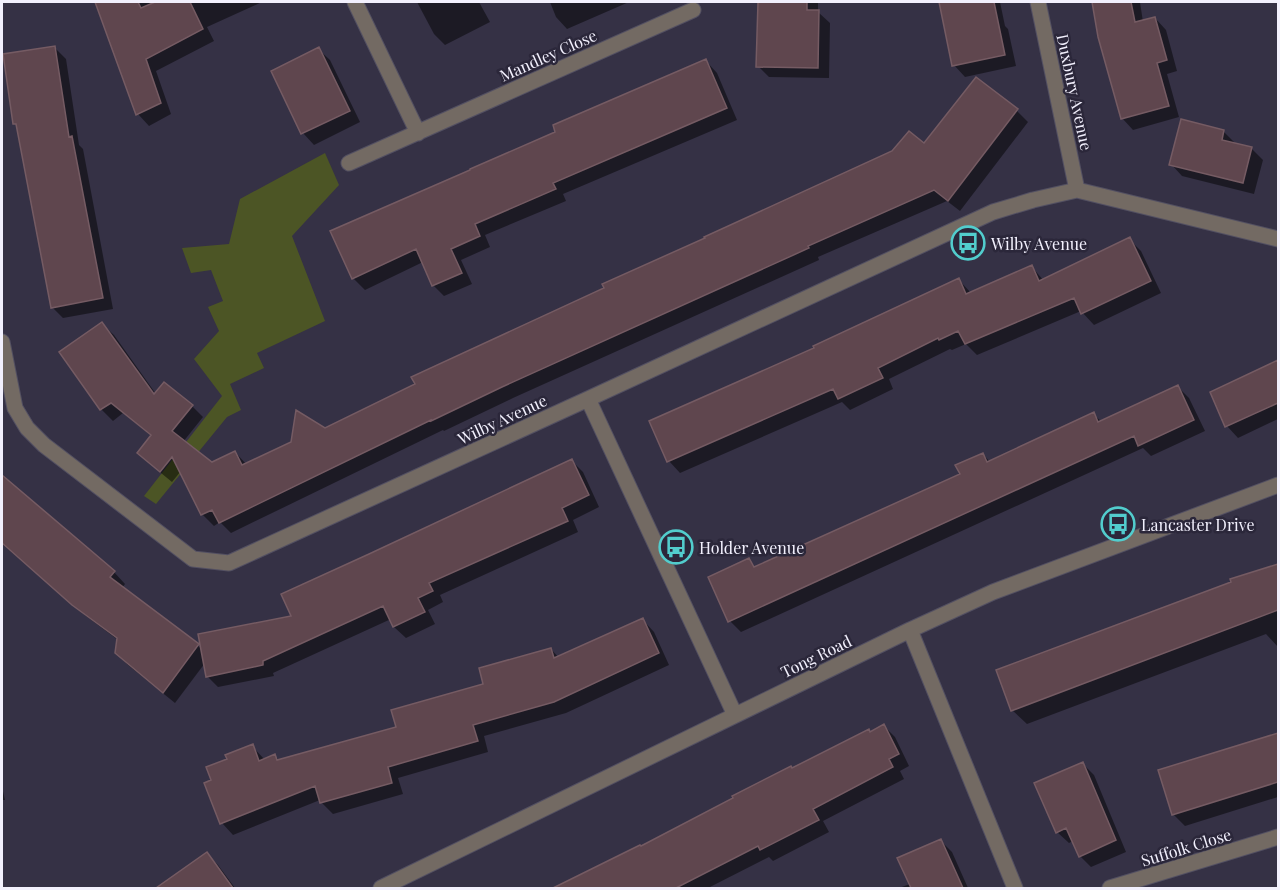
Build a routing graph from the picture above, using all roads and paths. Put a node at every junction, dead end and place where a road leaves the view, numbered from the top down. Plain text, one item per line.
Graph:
1 (355, 2) edge
2 (1038, 2) edge
3 (693, 10) dead end
4 (417, 132) junction
5 (349, 163) dead end
6 (1077, 190) junction
7 (1278, 239) edge
8 (2, 342) edge
9 (588, 399) junction
10 (1278, 485) edge
11 (910, 630) junction
12 (735, 715) junction
13 (1275, 838) edge
14 (1278, 854) edge
15 (381, 888) edge
16 (1015, 888) edge
17 (1110, 888) edge

1 - 4 street
2 - 6 street, Duxbury Avenue
3 - 4 street, Mandley Close
4 - 5 street, Mandley Close
6 - 7 street, Wilby Avenue
6 - 9 street, Wilby Avenue
8 - 9 street, Wilby Avenue
9 - 12 street
10 - 11 street, Tong Road
11 - 12 street, Tong Road
11 - 16 street
12 - 15 street, Tong Road
13 - 14 street, Suffolk Close
13 - 17 street, Suffolk Close

